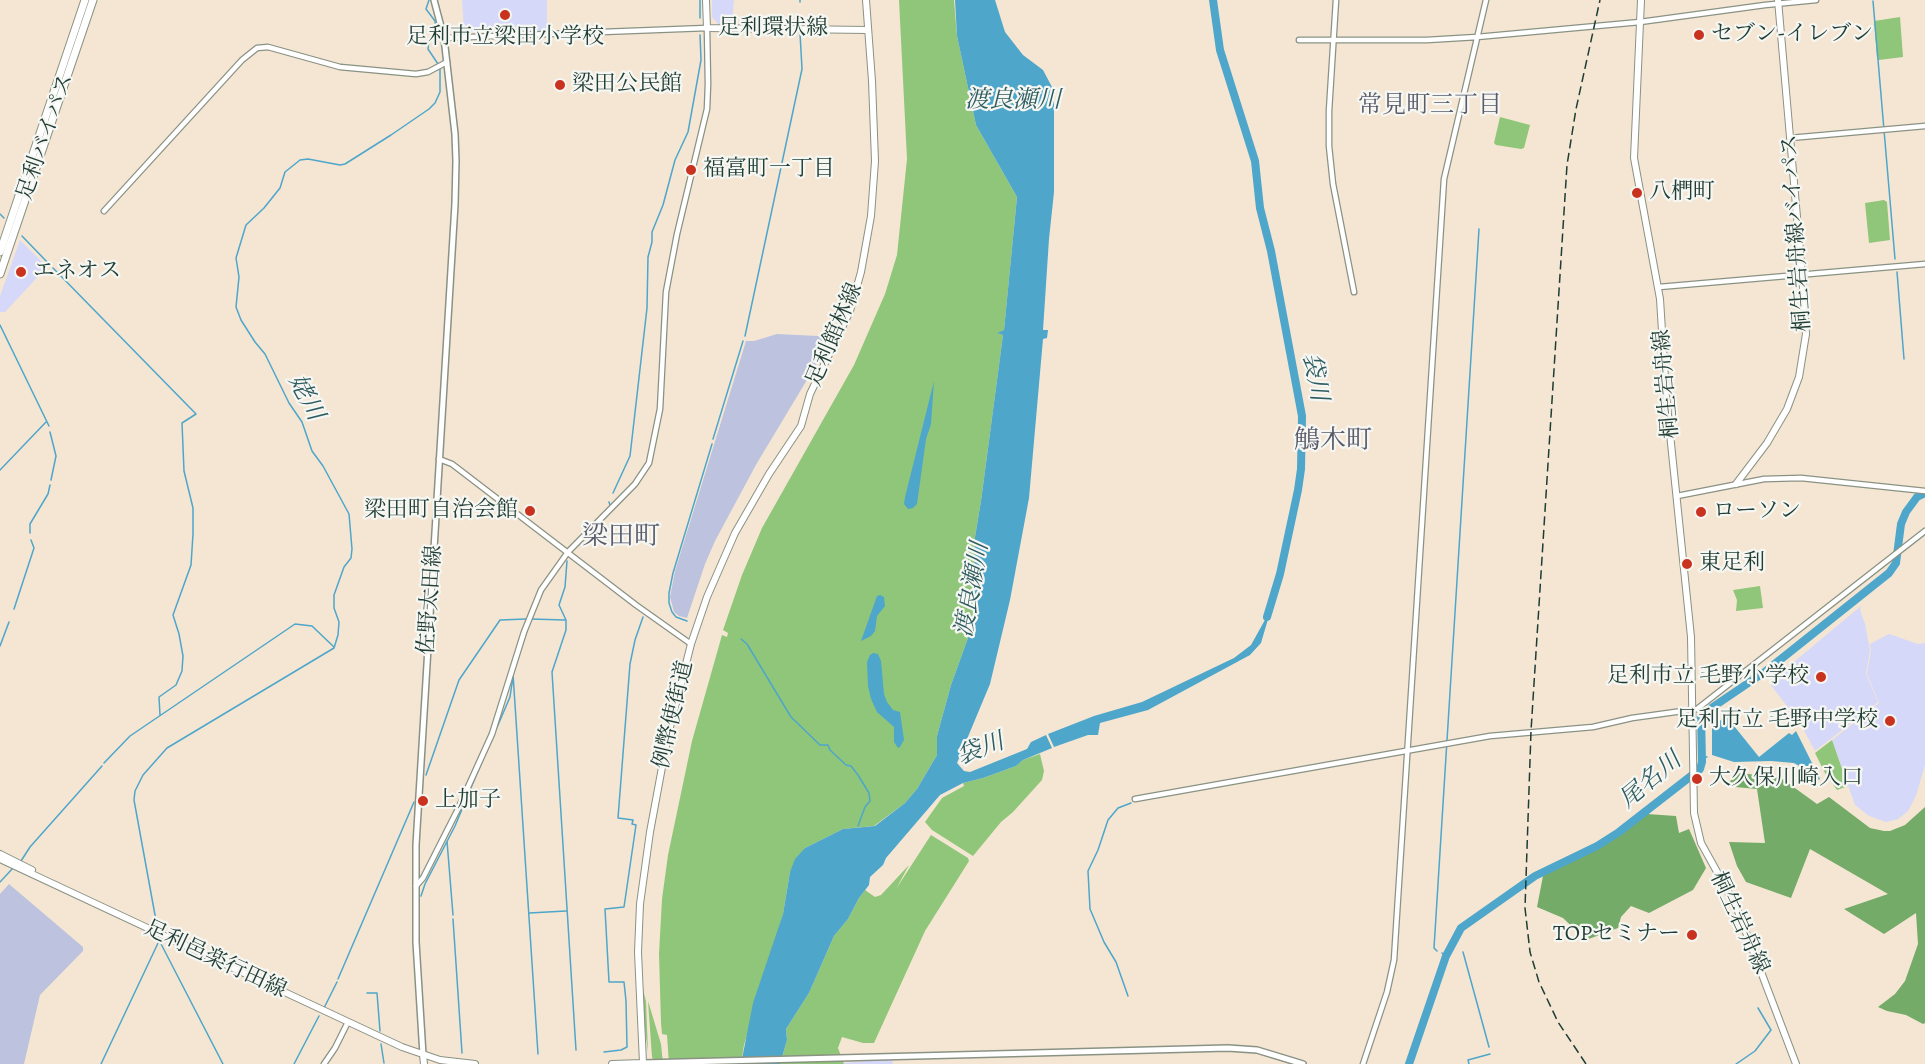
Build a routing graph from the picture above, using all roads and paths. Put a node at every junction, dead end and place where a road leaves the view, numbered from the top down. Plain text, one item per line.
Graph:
1 (85, 0) edge
2 (93, 0) edge
3 (434, 0) edge
4 (706, 0) edge
5 (866, 0) edge
6 (1336, 0) edge
7 (1486, 0) edge
8 (1641, 0) edge
9 (1816, 0) edge
10 (1778, 2) edge
11 (1640, 22) junction
12 (707, 28) junction
13 (868, 30) junction
14 (1477, 37) junction
15 (444, 38) junction
16 (1299, 40) dead end
17 (1333, 40) junction
18 (445, 63) junction
19 (1925, 126) edge
20 (1790, 138) junction
21 (104, 211) dead end
22 (0, 252) edge
23 (1925, 264) edge
24 (0, 274) edge
25 (1803, 274) junction
26 (1659, 287) junction
27 (1354, 292) dead end
28 (439, 459) junction
29 (1736, 484) junction
30 (1925, 491) edge
31 (1677, 496) junction
32 (1925, 531) edge
33 (568, 552) junction
34 (690, 644) junction
35 (1691, 711) junction
36 (1407, 751) junction
37 (1135, 799) dead end
38 (0, 854) edge
39 (0, 859) edge
40 (6, 863) edge
41 (21, 869) junction
42 (416, 886) junction
43 (74, 893) junction
44 (348, 1022) junction
45 (423, 1054) junction
46 (643, 1063) edge
47 (324, 1064) edge
48 (424, 1064) edge
49 (476, 1064) edge
50 (612, 1064) edge
51 (626, 1064) edge
52 (1303, 1064) edge
53 (1363, 1064) edge
54 (1796, 1064) edge

1 - 22 highway, 足利バイパス
2 - 24 highway, 足利バイパス
3 - 15 main road
4 - 12 main road, 足利環状線
5 - 13 main road, 足利館林線
6 - 17 street
7 - 14 street
8 - 11 main road, 桐生岩舟線
9 - 10 street
10 - 11 street
10 - 20 main road, 桐生岩舟線バイパス
11 - 14 street
11 - 26 main road, 桐生岩舟線
12 - 13 main road, 足利環状線
12 - 15 street
12 - 33 street
13 - 34 main road, 足利館林線
14 - 17 street
14 - 36 street
15 - 18 main road, 佐野太田線
16 - 17 street
17 - 27 street
18 - 21 street
18 - 28 main road, 佐野太田線
19 - 20 street
20 - 25 main road, 桐生岩舟線バイパス
23 - 25 street
25 - 26 street
25 - 29 main road, 桐生岩舟線バイパス
26 - 31 main road, 桐生岩舟線
28 - 33 street, 例幣使街道
28 - 42 main road, 佐野太田線
29 - 30 street
29 - 31 street
31 - 35 main road, 桐生岩舟線
32 - 35 street
33 - 34 street, 例幣使街道
33 - 42 street
34 - 46 main road, 例幣使街道
35 - 36 street
35 - 54 main road, 桐生岩舟線
36 - 37 street
36 - 53 street
38 - 40 main road
39 - 40 main road
40 - 41 main road, 足利邑楽行田線
41 - 43 main road
41 - 43 main road, 足利邑楽行田線
42 - 45 main road, 佐野太田線
43 - 44 main road, 足利邑楽行田線
44 - 45 main road, 足利邑楽行田線
44 - 47 street
45 - 48 main road
45 - 49 main road
46 - 51 main road
46 - 52 main road
50 - 51 main road

